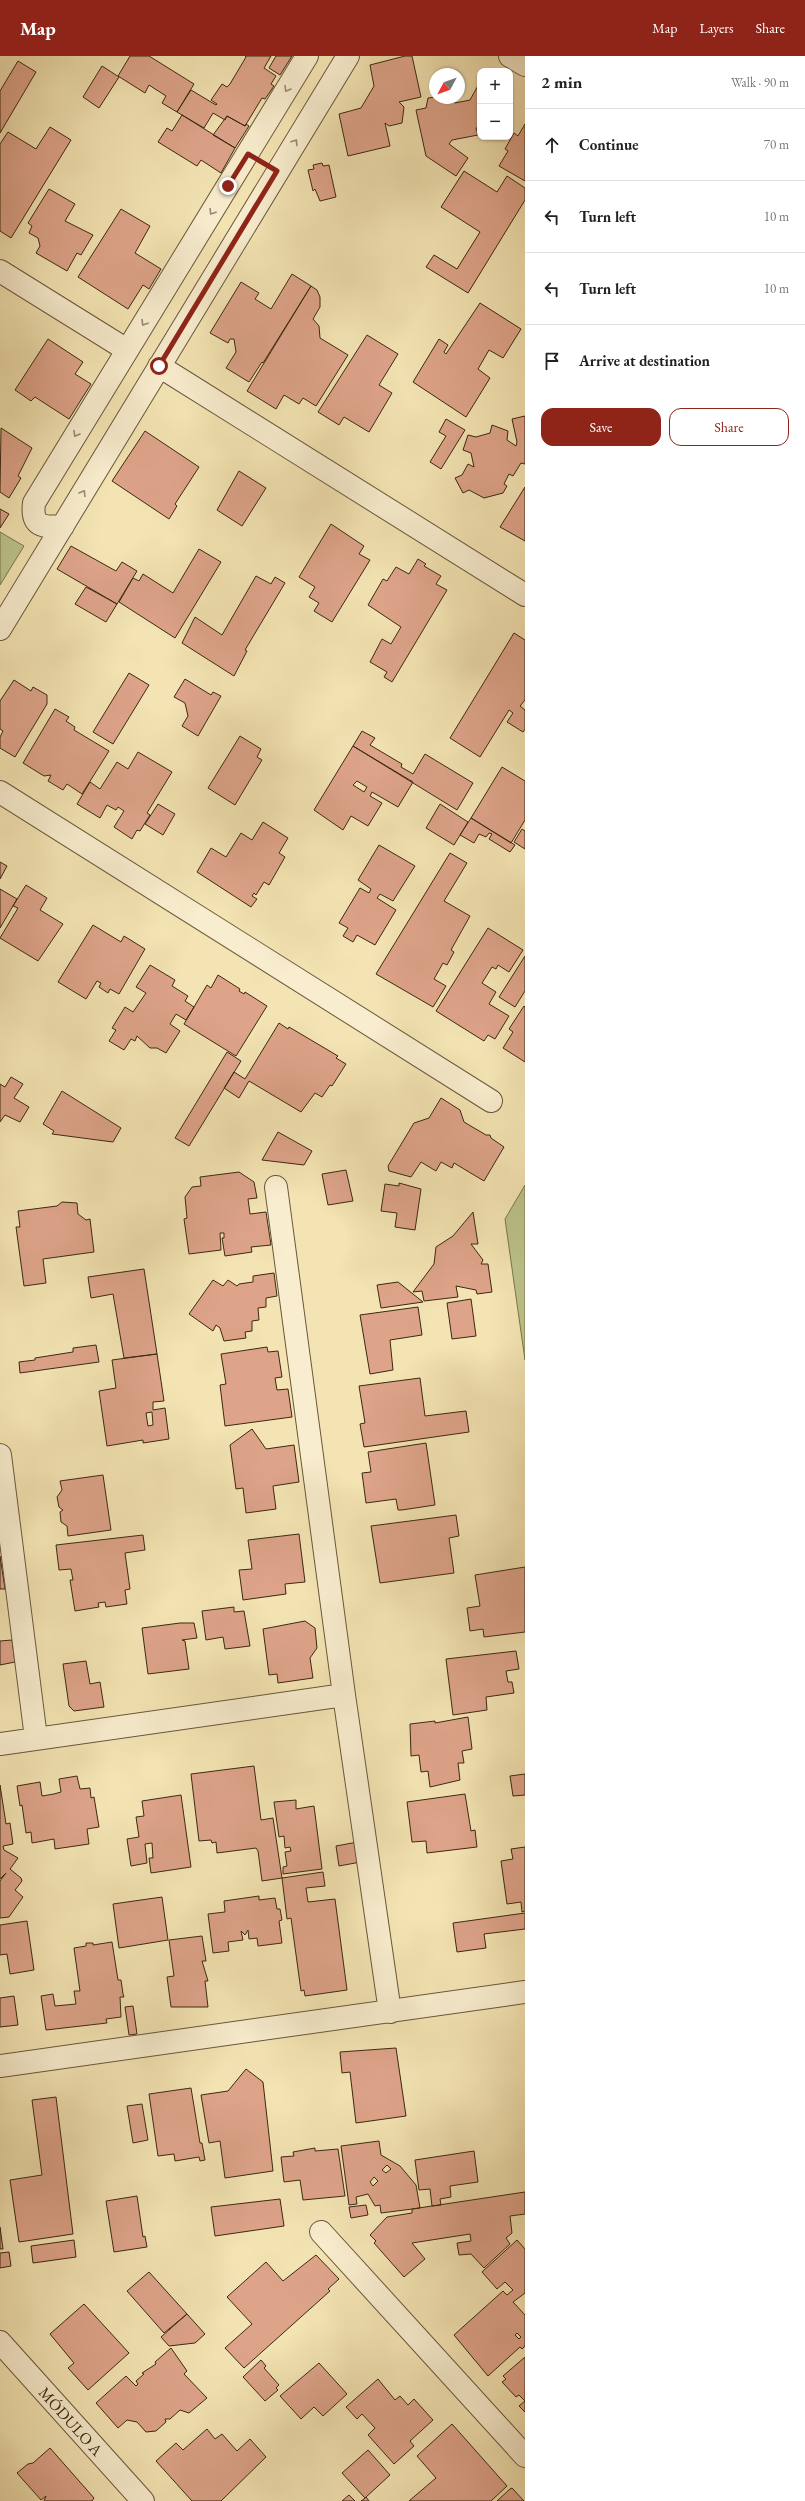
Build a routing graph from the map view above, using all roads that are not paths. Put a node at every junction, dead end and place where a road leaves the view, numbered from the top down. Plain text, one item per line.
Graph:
1 (307, 56) edge
2 (348, 56) edge
3 (510, 56) edge
4 (525, 65) edge
5 (248, 154) junction
6 (277, 171) junction
7 (0, 272) edge
8 (127, 350) junction
9 (159, 366) junction
10 (63, 526) junction
11 (525, 595) edge
12 (0, 628) edge
13 (0, 792) edge
14 (491, 1101) dead end
15 (276, 1187) dead end
16 (0, 1454) edge
17 (344, 1695) junction
18 (36, 1738) junction
19 (0, 1744) edge
20 (525, 1992) edge
21 (390, 2012) junction
22 (0, 2066) edge
23 (321, 2232) dead end
24 (0, 2342) edge
25 (525, 2456) edge
26 (143, 2501) edge

1 -> 5 street
6 -> 2 street
3 - 4 street
5 - 6 street
5 -> 8 street
6 - 9 street
7 - 8 street
8 -> 10 street
10 -> 9 street
9 - 11 street
10 - 12 street
13 - 14 street
15 - 17 street
16 - 18 street
17 - 18 street
17 - 21 street
18 - 19 street
20 - 21 street
21 - 22 street
23 - 25 street
24 - 26 street, MÓDULO A

